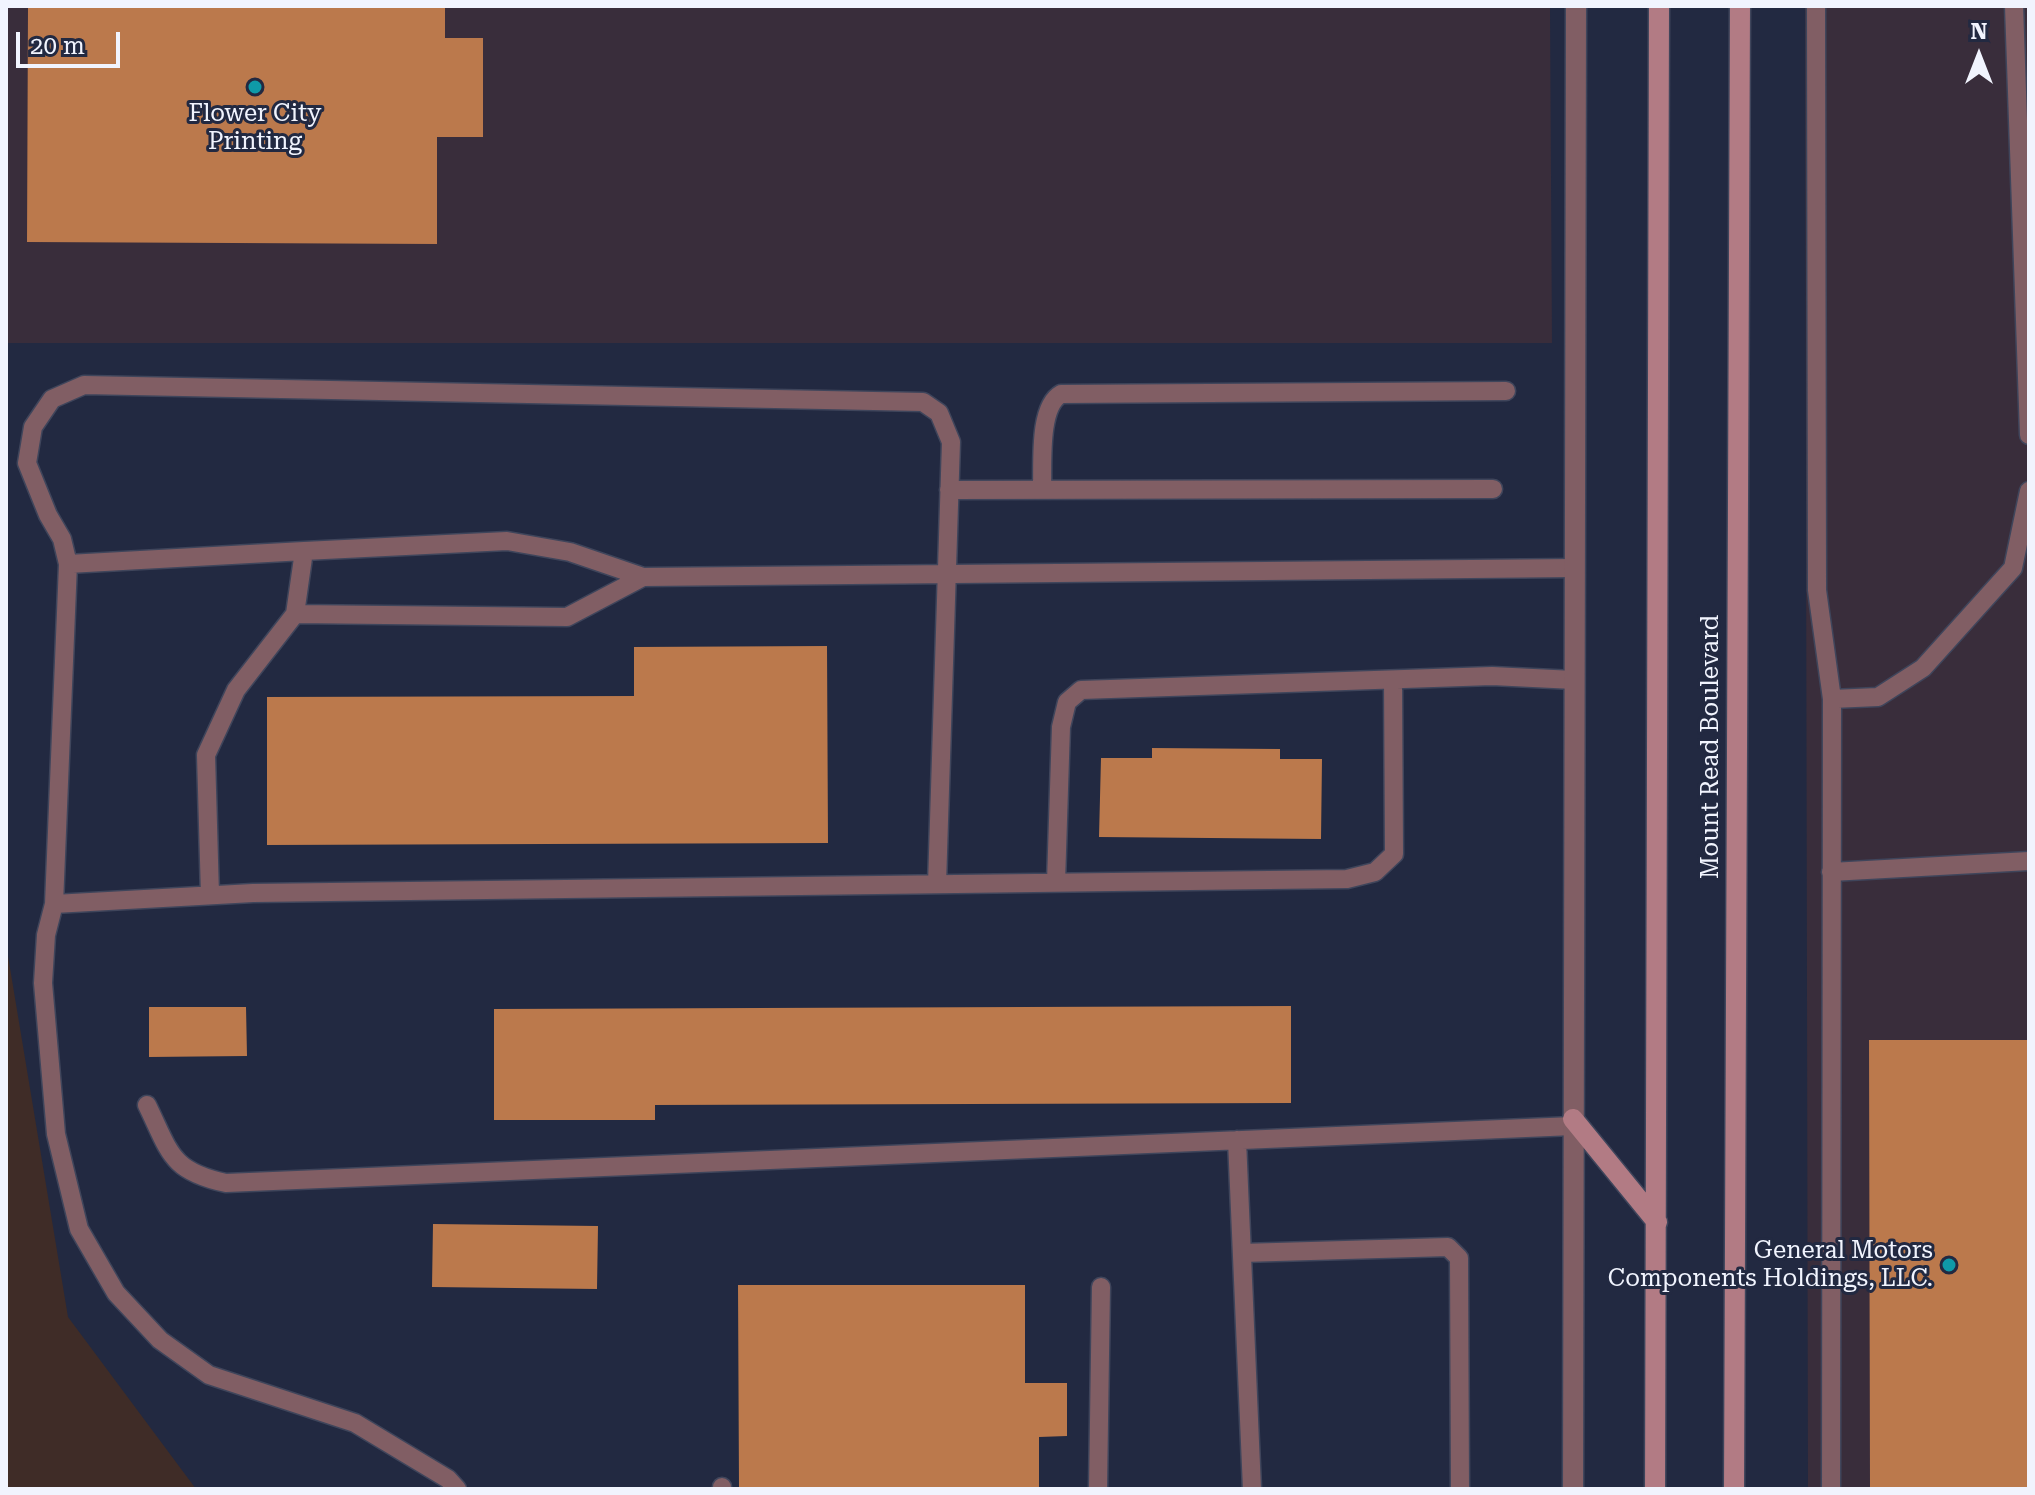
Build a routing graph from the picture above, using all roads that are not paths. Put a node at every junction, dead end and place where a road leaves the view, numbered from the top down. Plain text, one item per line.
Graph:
1 (1576, 6) edge
2 (1659, 6) edge
3 (1740, 6) edge
4 (1816, 6) edge
5 (2014, 6) edge
6 (1506, 391) dead end
7 (2029, 435) edge
8 (1493, 489) dead end
9 (949, 490) junction
10 (1042, 490) junction
11 (2029, 491) edge
12 (304, 551) junction
13 (68, 564) junction
14 (1575, 568) junction
15 (947, 572) junction
16 (643, 577) junction
17 (295, 614) junction
18 (1393, 680) junction
19 (1574, 680) junction
20 (1832, 699) junction
21 (2029, 861) edge
22 (1831, 872) junction
23 (1056, 882) junction
24 (937, 884) junction
25 (210, 895) junction
26 (54, 904) junction
27 (147, 1105) dead end
28 (1573, 1122) junction
29 (1237, 1140) junction
30 (1657, 1222) junction
31 (1242, 1253) junction
32 (1101, 1287) dead end
33 (457, 1489) edge
34 (1098, 1489) edge
35 (1252, 1489) edge
36 (1460, 1489) edge
37 (1573, 1489) edge
38 (1655, 1489) edge
39 (1734, 1489) edge
40 (1831, 1489) edge

1 - 14 street
2 - 30 main road
3 - 39 main road, Mount Read Boulevard
4 - 20 lane
5 - 7 lane
6 - 10 lane
8 - 10 lane
9 - 10 lane
9 - 13 lane
9 - 15 lane
11 - 20 lane
12 - 13 lane
12 - 16 lane
12 - 17 lane
13 - 26 lane
14 - 15 lane
14 - 19 street
15 - 16 lane
15 - 24 lane
16 - 17 lane
17 - 25 lane
18 - 19 lane
18 - 23 lane
18 - 23 lane
19 - 28 street
20 - 22 lane
21 - 22 lane
22 - 40 lane
23 - 24 lane
24 - 25 lane
25 - 26 lane
26 - 33 lane
27 - 29 lane
28 - 29 lane
28 - 30 main road
28 - 37 street
29 - 31 lane
30 - 38 main road
31 - 35 lane
31 - 36 lane
32 - 34 lane

